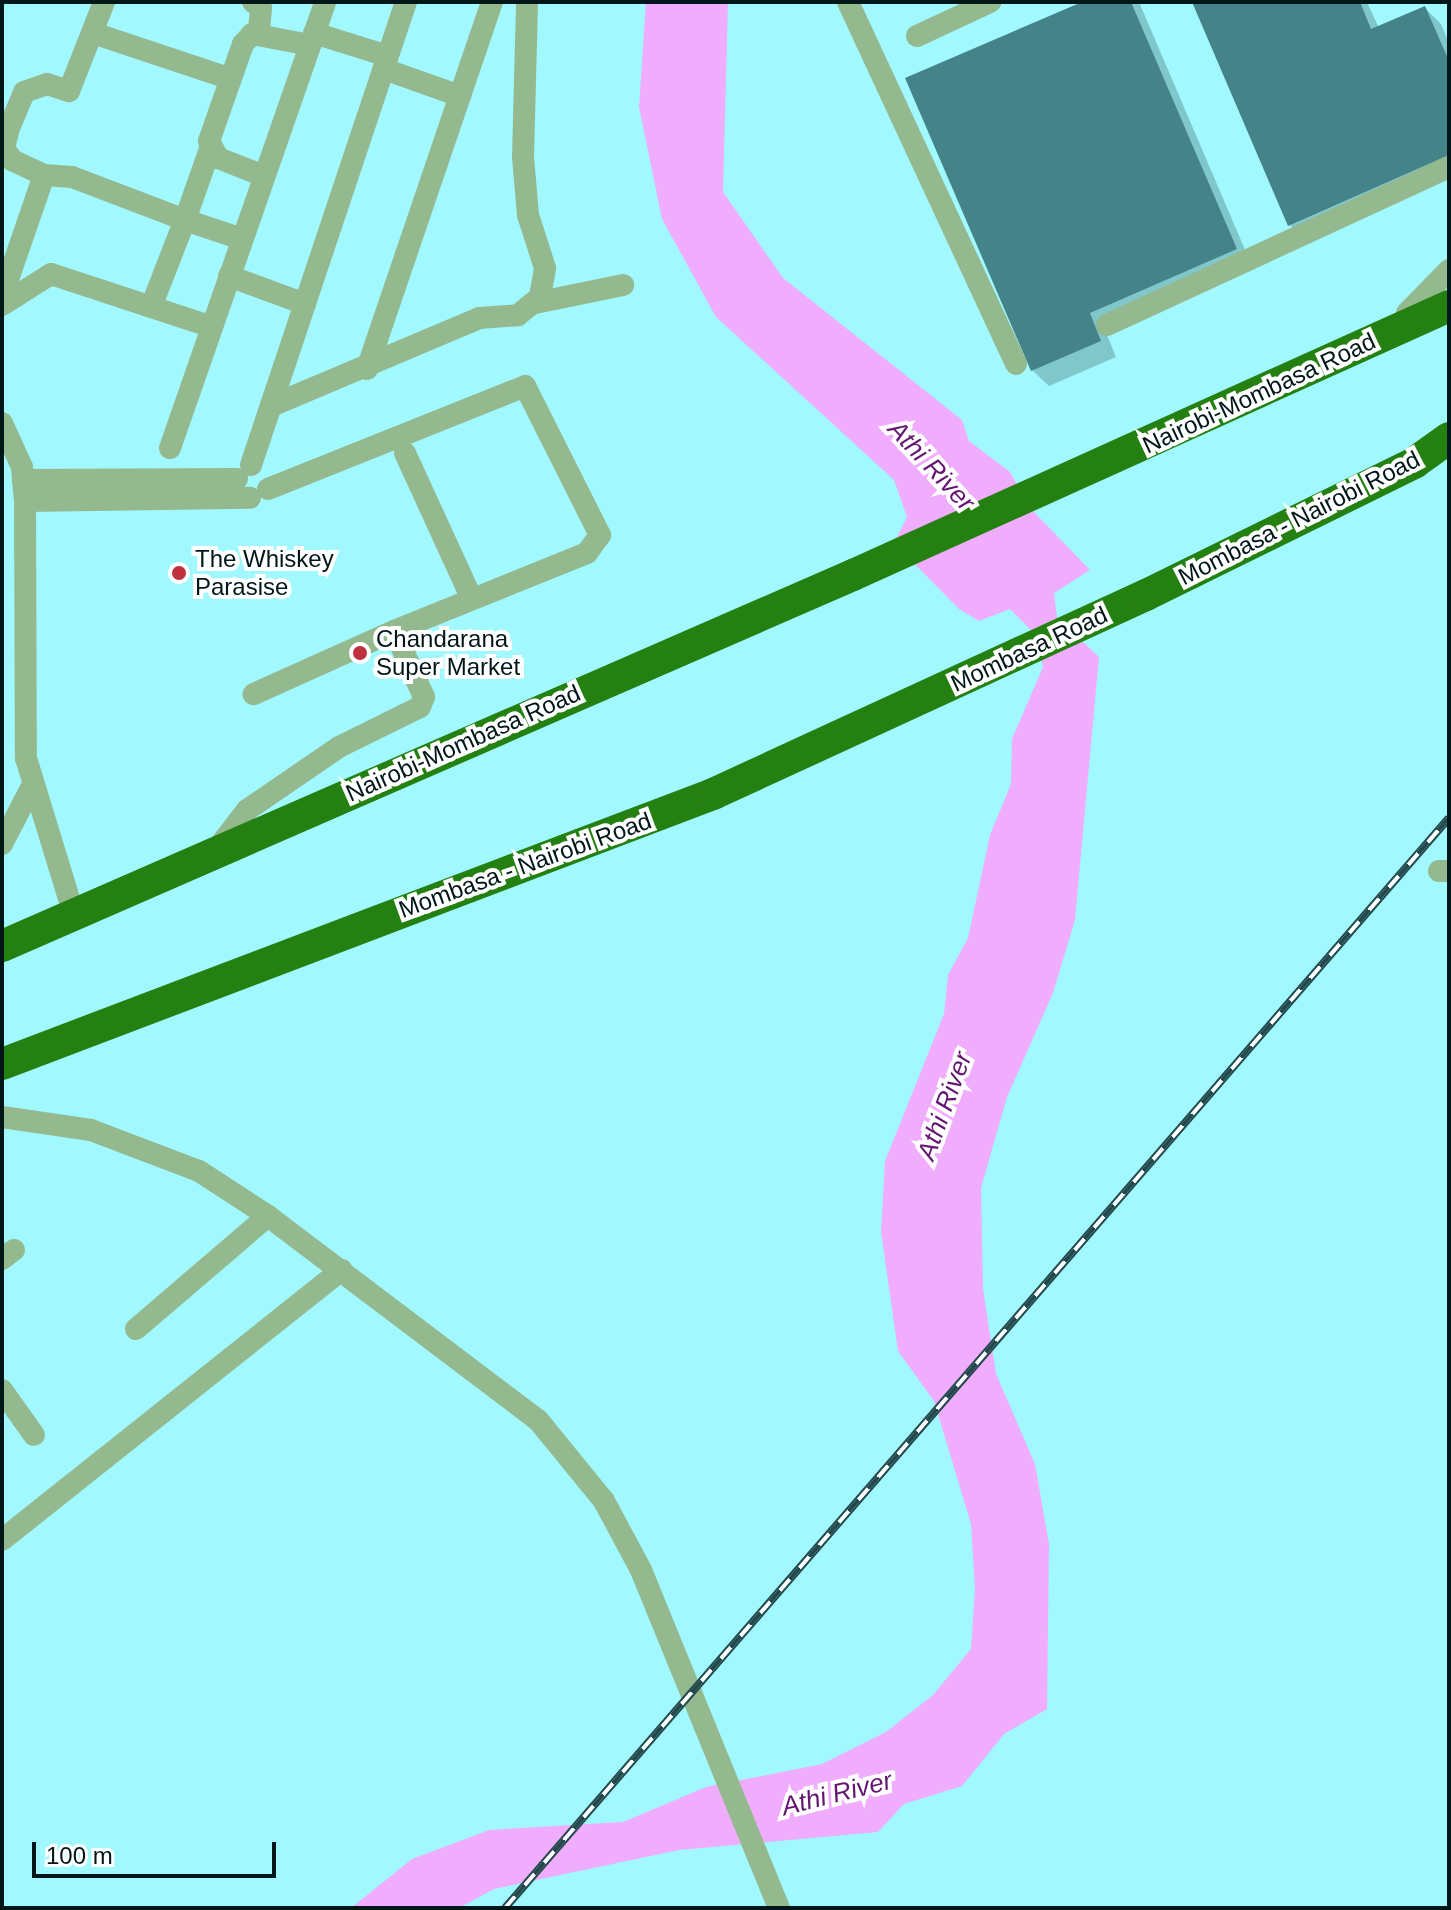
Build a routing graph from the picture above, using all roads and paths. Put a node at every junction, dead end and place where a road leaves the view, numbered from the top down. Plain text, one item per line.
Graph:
1 (104, 2) edge
2 (253, 2) edge
3 (325, 2) edge
4 (406, 2) edge
5 (492, 2) edge
6 (527, 2) edge
7 (848, 2) edge
8 (990, 2) edge
9 (93, 33) junction
10 (259, 33) junction
11 (917, 36) dead end
12 (312, 39) junction
13 (386, 62) junction
14 (231, 79) junction
15 (460, 96) junction
16 (210, 149) junction
17 (1449, 167) edge
18 (44, 175) junction
19 (264, 176) junction
20 (185, 220) junction
21 (242, 239) junction
22 (1449, 270) edge
23 (229, 276) junction
24 (623, 285) dead end
25 (1449, 291) edge
26 (2, 297) edge
27 (535, 303) junction
28 (305, 304) junction
29 (2, 305) edge
30 (1449, 306) edge
31 (151, 307) junction
32 (1407, 313) junction
33 (1107, 325) dead end
34 (212, 327) junction
35 (1337, 357) junction
36 (1016, 364) dead end
37 (367, 369) junction
38 (271, 406) junction
39 (2, 423) edge
40 (1448, 439) edge
41 (170, 448) dead end
42 (405, 453) dead end
43 (251, 483) junction
44 (24, 491) junction
45 (1146, 595) joint
46 (471, 597) junction
47 (394, 631) junction
48 (254, 694) dead end
49 (912, 703) joint
50 (31, 788) junction
51 (2, 844) edge
52 (215, 851) junction
53 (73, 912) junction
54 (2, 946) edge
55 (74, 1037) junction
56 (2, 1050) edge
57 (2, 1064) edge
58 (2, 1117) edge
59 (268, 1216) junction
60 (342, 1270) junction
61 (136, 1329) dead end
62 (2, 1390) edge
63 (34, 1435) dead end
64 (2, 1540) edge
65 (779, 1908) edge

1 - 9 street
2 - 10 street
3 - 12 street
4 - 13 street
5 - 15 street
6 - 27 street
7 - 36 street
8 - 11 street
9 - 14 street
9 - 18 street
10 - 12 street
10 - 14 street
12 - 13 street
12 - 19 street
13 - 15 street
13 - 28 street
14 - 16 street
15 - 37 street
16 - 19 street
16 - 20 street
17 - 33 street
18 - 20 street
18 - 26 street
19 - 21 street
20 - 21 street
20 - 31 street
21 - 23 street
22 - 32 street
23 - 28 street
23 - 34 street
24 - 27 street
25 - 32 highway
27 - 37 street
28 - 38 street
29 - 31 street
30 - 35 highway, Nairobi-Mombasa Road
31 - 34 street
32 - 35 highway
34 - 41 street
35 - 52 highway, Nairobi-Mombasa Road
37 - 38 street
38 - 43 street
39 - 44 street
40 - 45 highway, Mombasa - Nairobi Road
42 - 46 street
43 - 44 street
43 - 46 street
44 - 50 street
45 - 49 highway, Mombasa Road
46 - 47 street
47 - 48 street
47 - 52 street
49 - 55 highway, Mombasa - Nairobi Road
50 - 51 street
50 - 53 street
52 - 53 highway, Nairobi-Mombasa Road
53 - 54 highway
55 - 56 highway
55 - 57 highway
58 - 59 street
59 - 60 street
59 - 61 street
60 - 64 street
60 - 65 street
62 - 63 street

